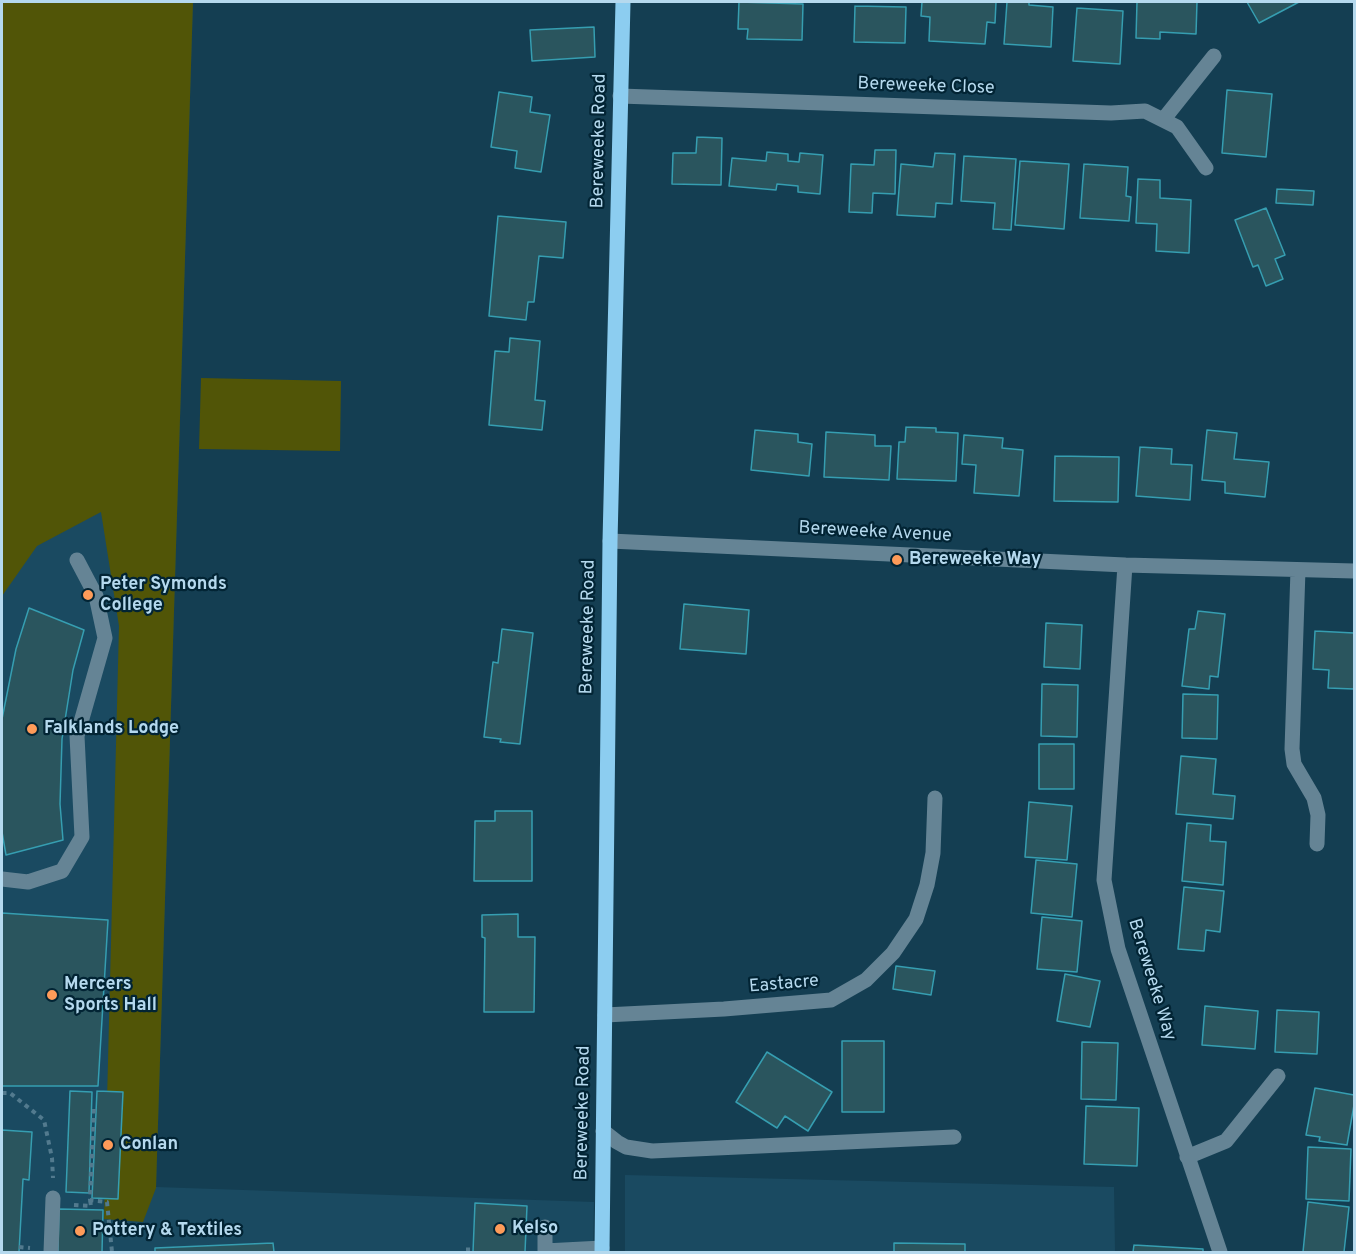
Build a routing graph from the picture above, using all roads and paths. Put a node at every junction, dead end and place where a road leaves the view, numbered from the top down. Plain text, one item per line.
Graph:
1 (623, 2) edge
2 (1214, 56) dead end
3 (620, 96) junction
4 (1163, 120) junction
5 (1206, 168) dead end
6 (610, 541) junction
7 (77, 560) dead end
8 (1125, 565) junction
9 (1298, 570) junction
10 (1354, 571) edge
11 (935, 798) dead end
12 (1317, 844) dead end
13 (2, 879) edge
14 (605, 1016) junction
15 (1278, 1076) dead end
16 (2, 1093) edge
17 (94, 1109) dead end
18 (603, 1131) junction
19 (954, 1137) dead end
20 (1187, 1157) junction
21 (52, 1158) dead end
22 (53, 1198) dead end
23 (90, 1200) junction
24 (91, 1206) dead end
25 (545, 1227) dead end
26 (468, 1246) dead end
27 (602, 1250) edge
28 (51, 1252) edge
29 (112, 1252) edge
30 (468, 1252) edge
31 (545, 1252) edge
32 (1220, 1252) edge

1 - 3 main road, Bereweeke Road
2 - 4 street
3 - 4 street, Bereweeke Close
3 - 6 main road, Bereweeke Road
4 - 5 street, Bereweeke Close
6 - 8 street, Bereweeke Avenue
6 - 14 main road, Bereweeke Road
7 - 13 street
8 - 9 street, Bereweeke Avenue
8 - 20 street, Bereweeke Way
9 - 10 street, Bereweeke Avenue
9 - 12 street
11 - 14 street, Eastacre
14 - 18 main road, Bereweeke Road
15 - 20 street
16 - 21 path
17 - 23 path
18 - 19 street
18 - 27 main road, Bereweeke Road
20 - 32 street, Bereweeke Way
22 - 28 street
23 - 24 path
23 - 29 path
25 - 31 street
26 - 30 path
27 - 31 street

